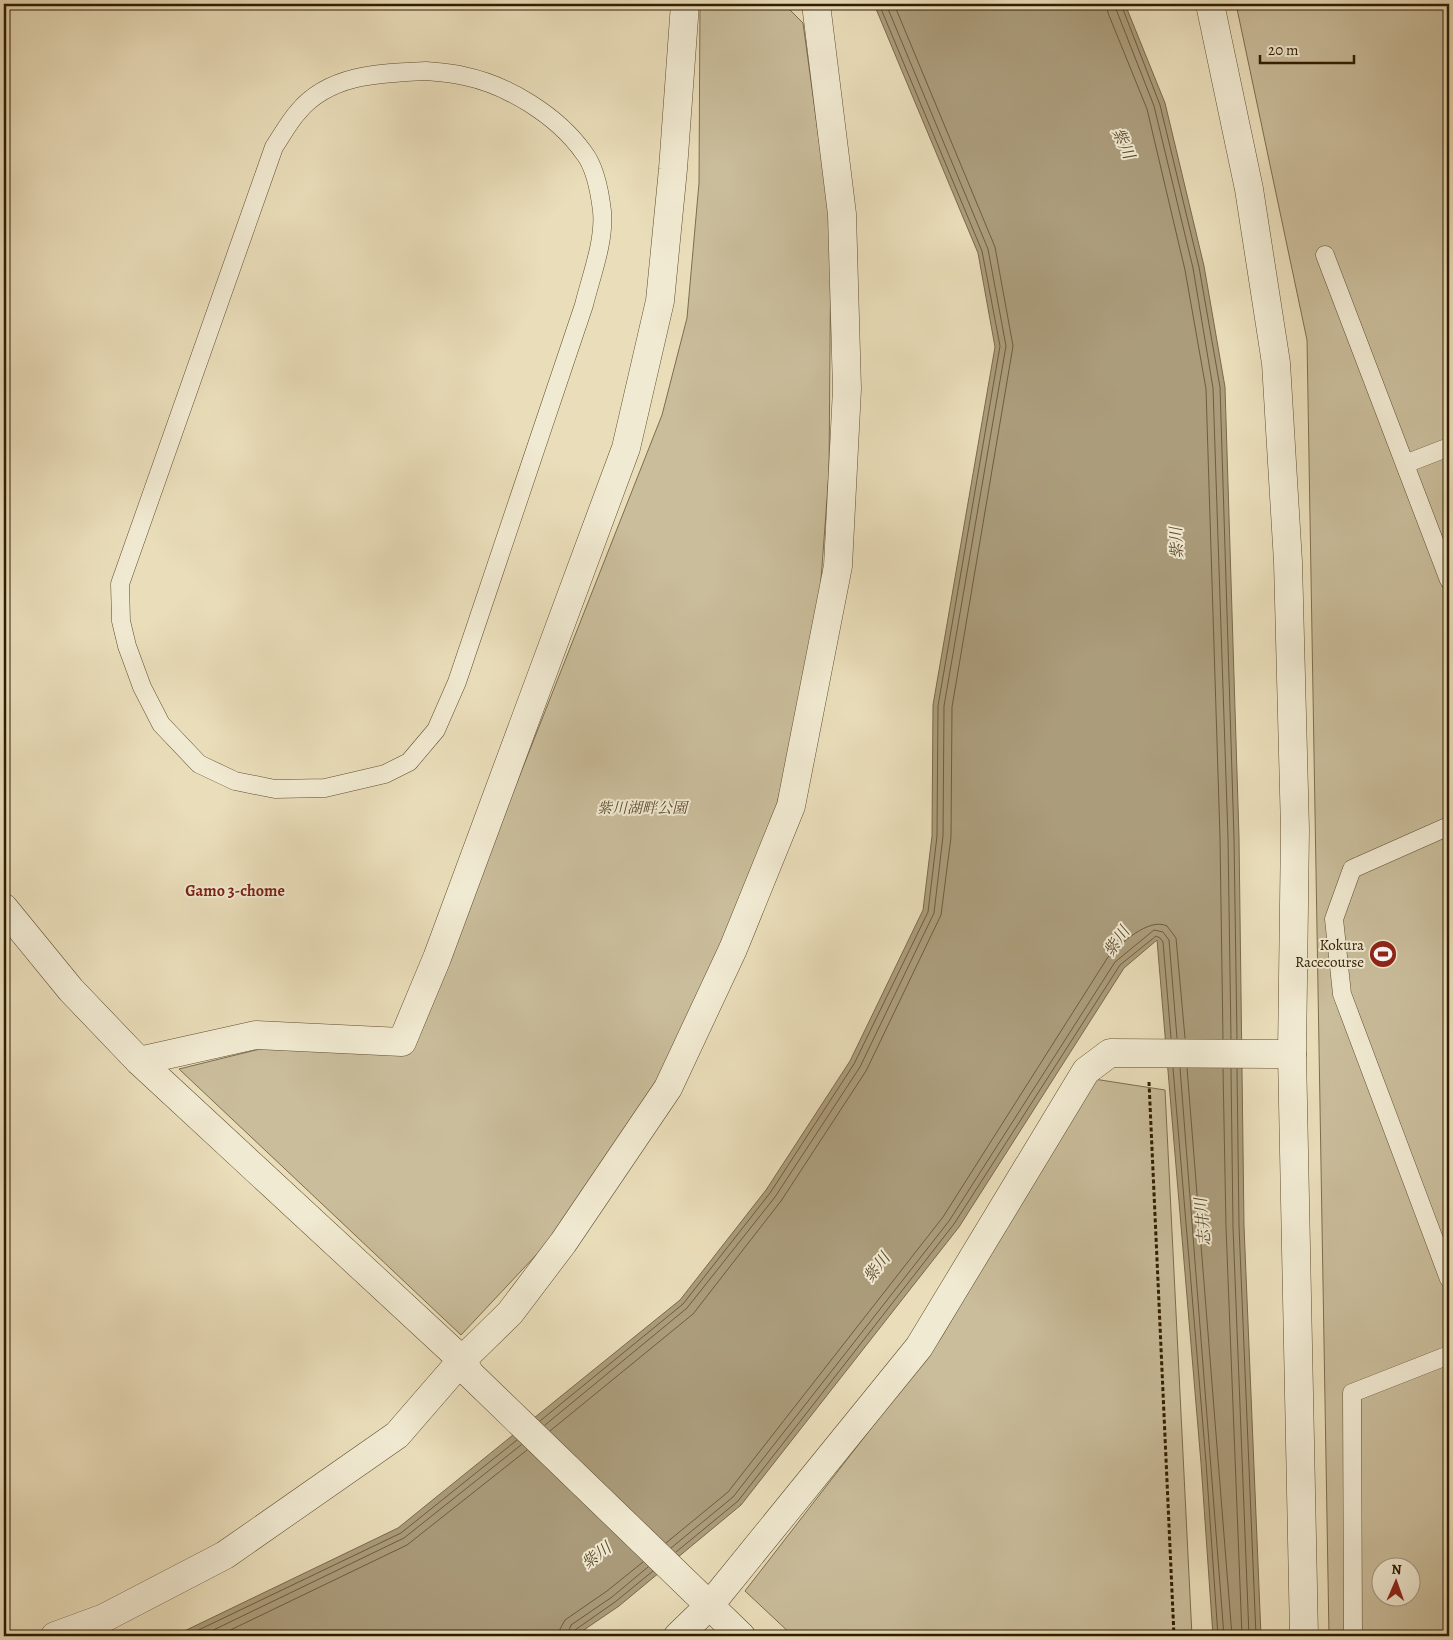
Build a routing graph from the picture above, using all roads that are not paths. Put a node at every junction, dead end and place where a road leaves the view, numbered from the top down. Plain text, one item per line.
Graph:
1 (684, 4) edge
2 (816, 4) edge
3 (1210, 4) edge
4 (299, 110) joint
5 (1325, 255) dead end
6 (1449, 447) edge
7 (1405, 464) junction
8 (1449, 580) edge
9 (1449, 826) edge
10 (4, 908) edge
11 (1292, 1054) junction
12 (138, 1061) junction
13 (1449, 1279) edge
14 (1449, 1355) edge
15 (466, 1367) junction
16 (709, 1606) junction
17 (55, 1636) edge
18 (678, 1636) edge
19 (741, 1636) edge
20 (1304, 1636) edge
21 (1352, 1636) edge

1 - 12 street
2 - 15 street
3 - 11 street
4 - 4 lane
5 - 7 lane
6 - 7 lane
7 - 8 lane
9 - 13 lane
10 - 12 street
11 - 16 street
11 - 20 street
12 - 15 street
14 - 21 lane
15 - 16 street
15 - 17 street
16 - 18 street
16 - 19 street

